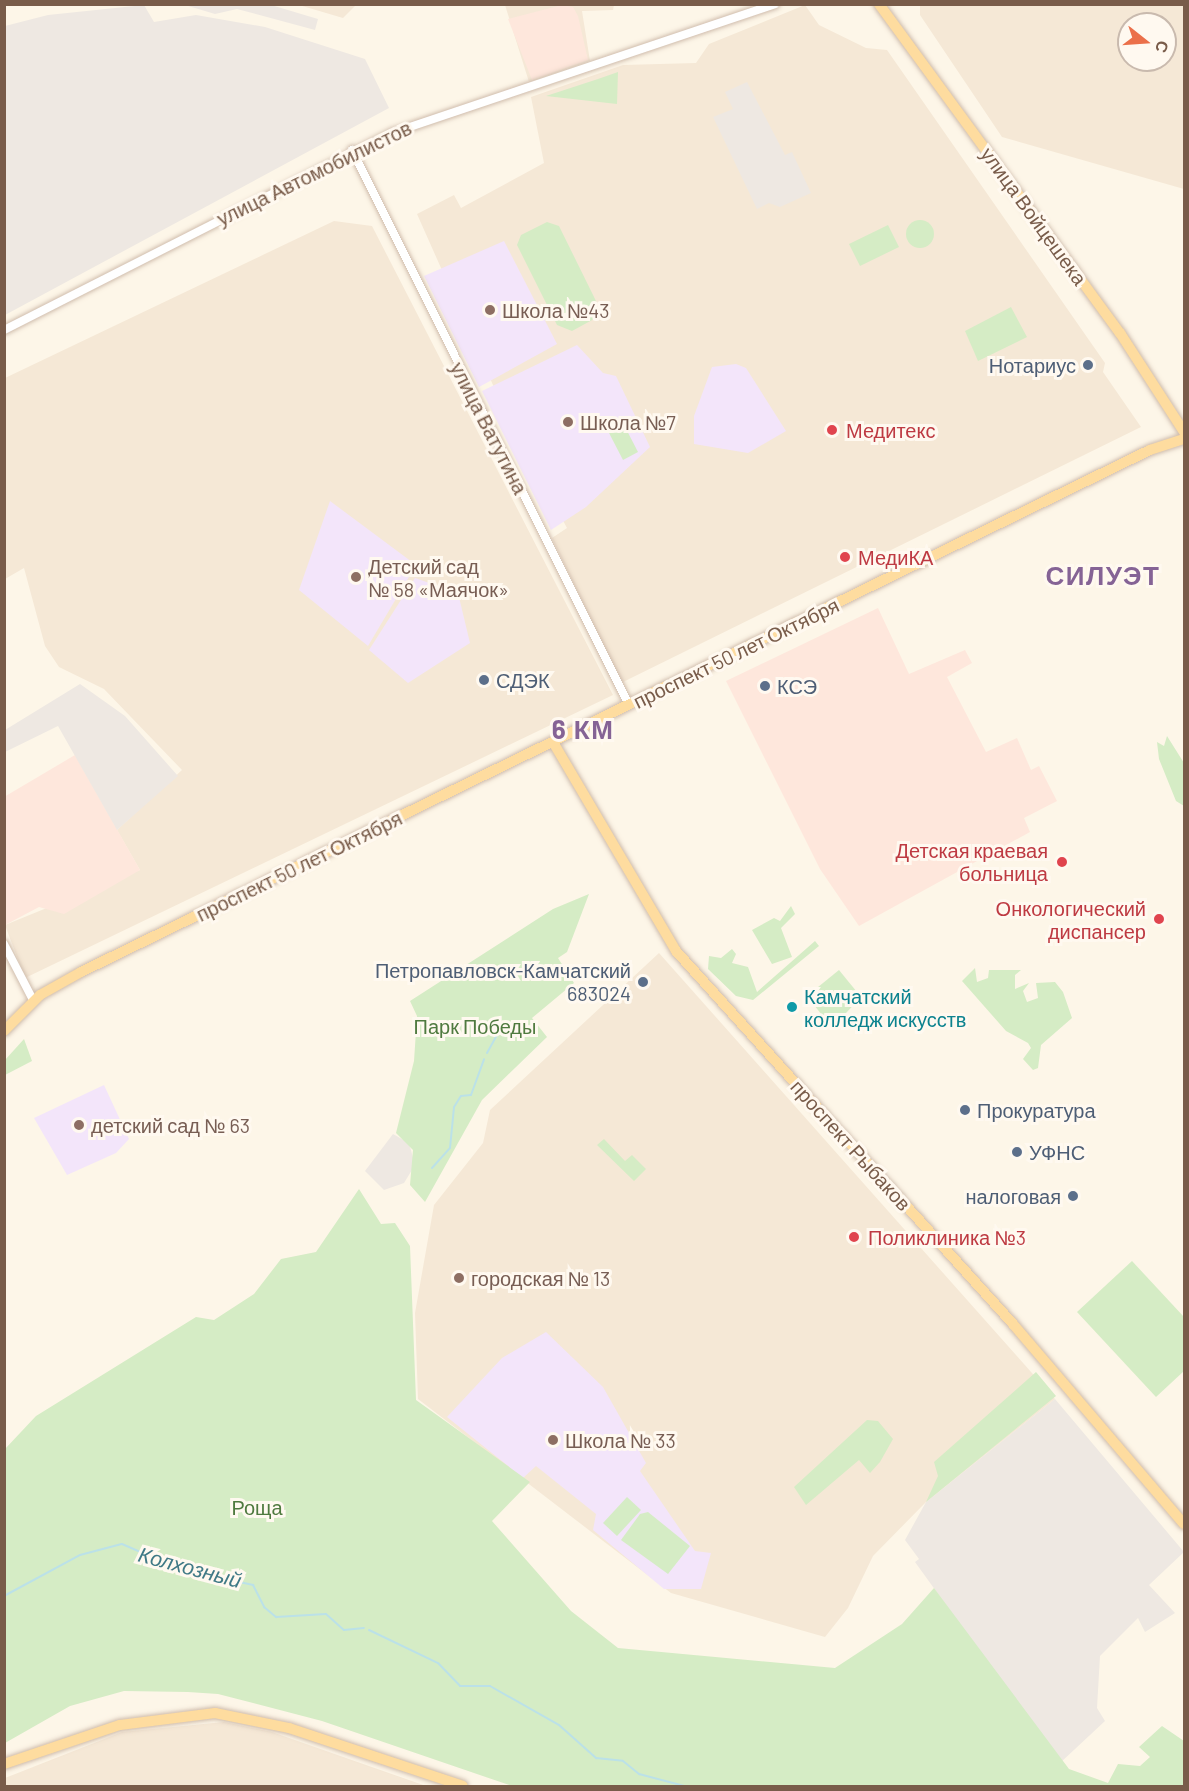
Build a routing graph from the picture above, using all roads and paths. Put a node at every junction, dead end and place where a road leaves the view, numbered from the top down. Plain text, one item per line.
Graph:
1 (775, 4) edge
2 (879, 4) edge
3 (352, 150) junction
4 (4, 330) edge
5 (1185, 432) edge
6 (1185, 439) edge
7 (629, 705) junction
8 (553, 742) junction
9 (4, 944) edge
10 (33, 1000) junction
11 (4, 1031) edge
12 (1185, 1524) edge
13 (4, 1764) edge
14 (463, 1786) edge

1 - 3 street, улица Автомобилистов
2 - 5 main road, улица Войцешека
3 - 4 street, улица Автомобилистов
3 - 7 street, улица Ватутина
6 - 7 main road, проспект 50 лет Октября
7 - 8 main road, проспект 50 лет Октября
8 - 10 main road, проспект 50 лет Октября
8 - 12 main road, проспект Рыбаков
9 - 10 street
10 - 11 main road, проспект 50 лет Октября
13 - 14 main road

